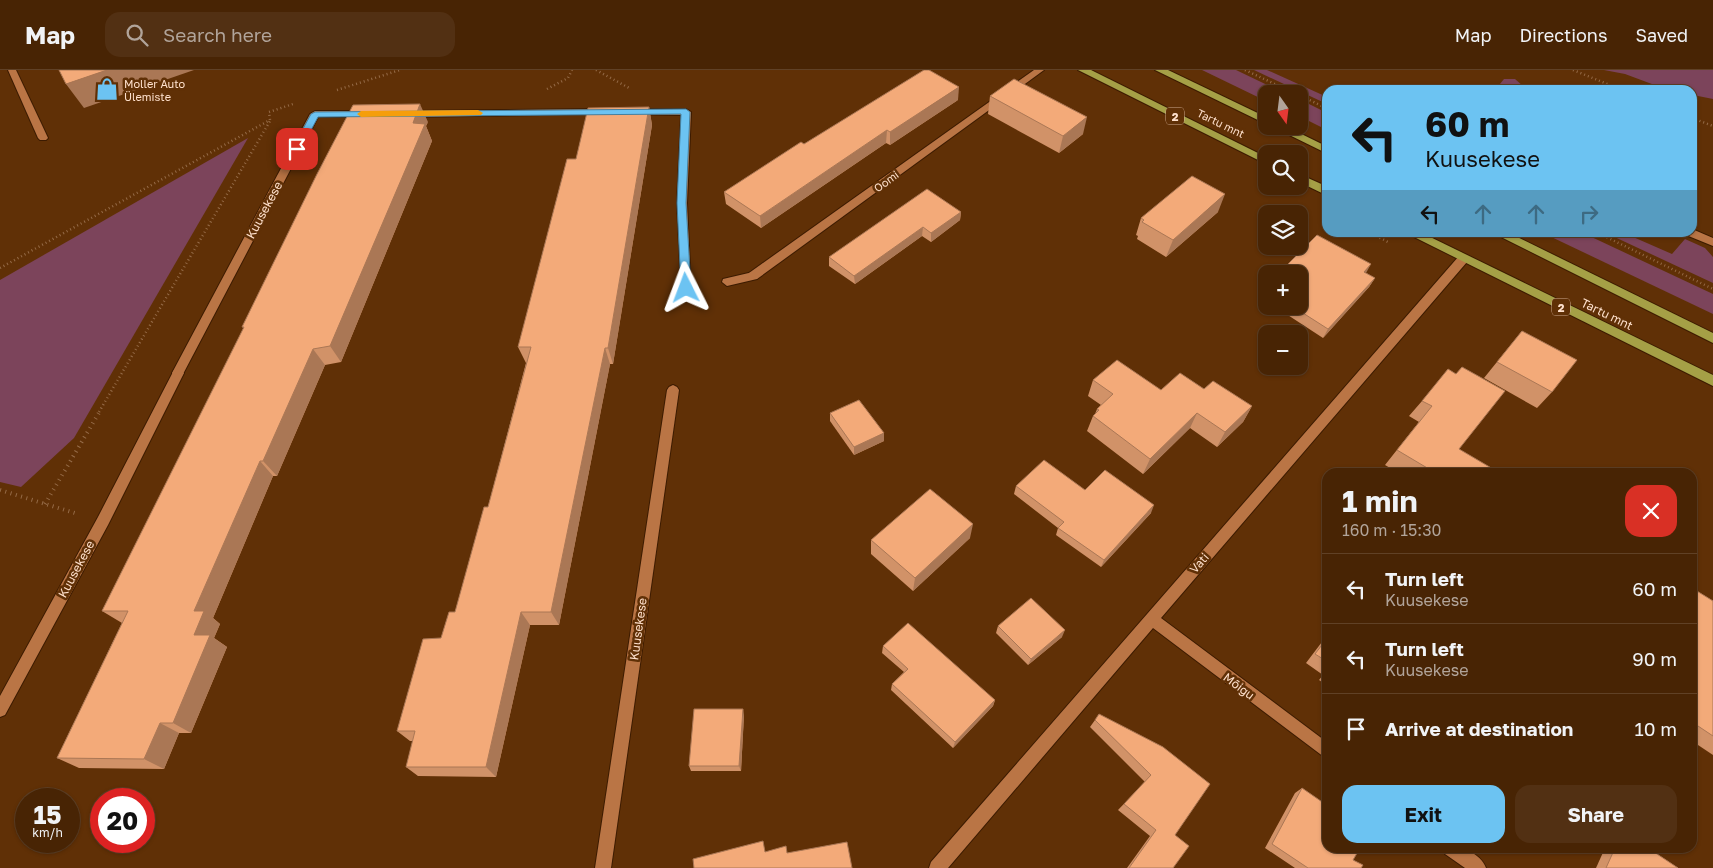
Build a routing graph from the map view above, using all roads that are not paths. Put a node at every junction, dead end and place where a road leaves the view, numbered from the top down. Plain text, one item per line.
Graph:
1 (12, 70) edge
2 (1040, 70) edge
3 (1083, 70) edge
4 (1160, 70) edge
5 (374, 114) edge
6 (393, 114) edge
7 (1258, 117) edge
8 (1295, 135) edge
9 (43, 138) dead end
10 (1322, 148) edge
11 (1258, 157) edge
12 (1308, 182) edge
13 (1322, 189) edge
14 (1697, 235) edge
15 (1419, 237) edge
16 (1506, 237) edge
17 (1713, 242) edge
18 (1463, 259) junction
19 (727, 282) dead end
20 (686, 288) dead end
21 (1713, 338) edge
22 (1713, 381) edge
23 (672, 390) dead end
24 (1151, 619) junction
25 (0, 710) edge
26 (1322, 748) edge
27 (1458, 853) edge
28 (603, 868) edge
29 (937, 868) edge
30 (1478, 868) edge

1 - 9 street
2 - 19 street, Oomi
3 - 11 highway, Tartu mnt / 2
4 - 7 highway, Tartu mnt
5 - 25 street, Kuusekese
6 - 20 street
8 - 10 highway
12 - 13 highway
14 - 17 street
15 - 18 highway, Tartu mnt / 2
16 - 21 highway, Tartu mnt
18 - 22 highway, Tartu mnt / 2
18 - 24 street, Vati
23 - 28 street, Kuusekese
24 - 26 street, Mõigu
24 - 29 street, Vati
27 - 30 street

